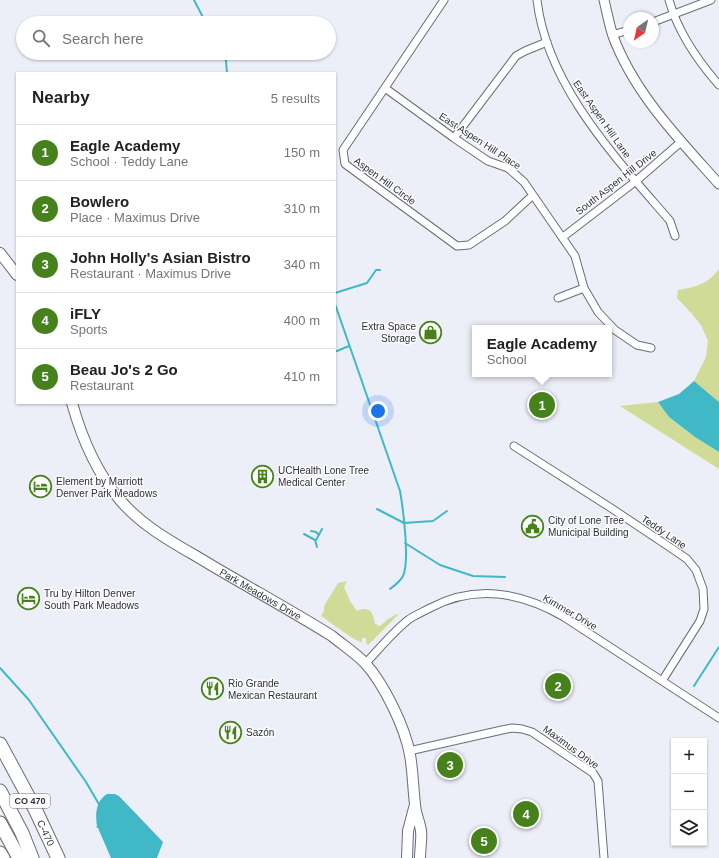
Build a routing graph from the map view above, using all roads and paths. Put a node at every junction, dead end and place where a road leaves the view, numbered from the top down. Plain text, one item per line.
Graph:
1 (444, 0) edge
2 (537, 0) edge
3 (604, 0) edge
4 (669, 0) edge
5 (711, 0) edge
6 (673, 15) junction
7 (659, 20) edge
8 (623, 32) edge
9 (612, 35) junction
10 (547, 42) junction
11 (719, 85) edge
12 (385, 88) junction
13 (454, 138) junction
14 (682, 142) junction
15 (636, 181) junction
16 (719, 184) edge
17 (533, 196) junction
18 (563, 236) junction
19 (675, 236) dead end
20 (0, 253) edge
21 (16, 274) edge
22 (584, 288) junction
23 (558, 298) dead end
24 (610, 325) edge
25 (612, 327) edge
26 (651, 348) dead end
27 (72, 404) edge
28 (514, 446) dead end
29 (365, 664) junction
30 (662, 681) junction
31 (719, 718) edge
32 (0, 744) edge
33 (409, 751) junction
34 (0, 791) edge
35 (0, 805) edge
36 (415, 806) junction
37 (0, 823) edge
38 (408, 831) junction
39 (0, 853) edge
40 (3, 858) edge
41 (19, 858) edge
42 (32, 858) edge
43 (58, 858) edge
44 (407, 858) edge
45 (413, 858) edge
46 (420, 858) edge
47 (604, 858) edge

1 - 12 street, Aspen Hill Circle
2 - 10 street, East Aspen Hill Lane
3 - 9 street
4 - 6 street
5 - 6 street
6 - 7 street
6 - 11 street
8 - 9 street
9 - 14 street
10 - 13 street
10 - 15 street, East Aspen Hill Lane
12 - 13 street, East Aspen Hill Place
12 - 17 street, Aspen Hill Circle
13 - 17 street, East Aspen Hill Place
14 - 15 street, South Aspen Hill Drive
14 - 16 street
15 - 18 street, South Aspen Hill Drive
15 - 19 street, East Aspen Hill Lane
17 - 18 street, East Aspen Hill Place
18 - 22 street, East Aspen Hill Place
20 - 21 main road
22 - 23 street
22 - 24 street, East Aspen Hill Place
25 - 26 street, East Aspen Hill Place
27 - 29 main road, Park Meadows Drive
28 - 30 street, Teddy Lane
29 - 30 street, Kimmer Drive
29 - 33 main road, Park Meadows Drive
30 - 31 street, Kimmer Drive
32 - 43 highway, C-470 / CO 470
33 - 36 main road, Park Meadows Drive
33 - 47 street, Maximus Drive
34 - 42 highway
35 - 42 highway
36 - 38 main road, Park Meadows Drive
36 - 46 main road, Park Meadows Drive
37 - 41 highway
38 - 44 main road, Park Meadows Drive
38 - 45 main road
39 - 40 highway

